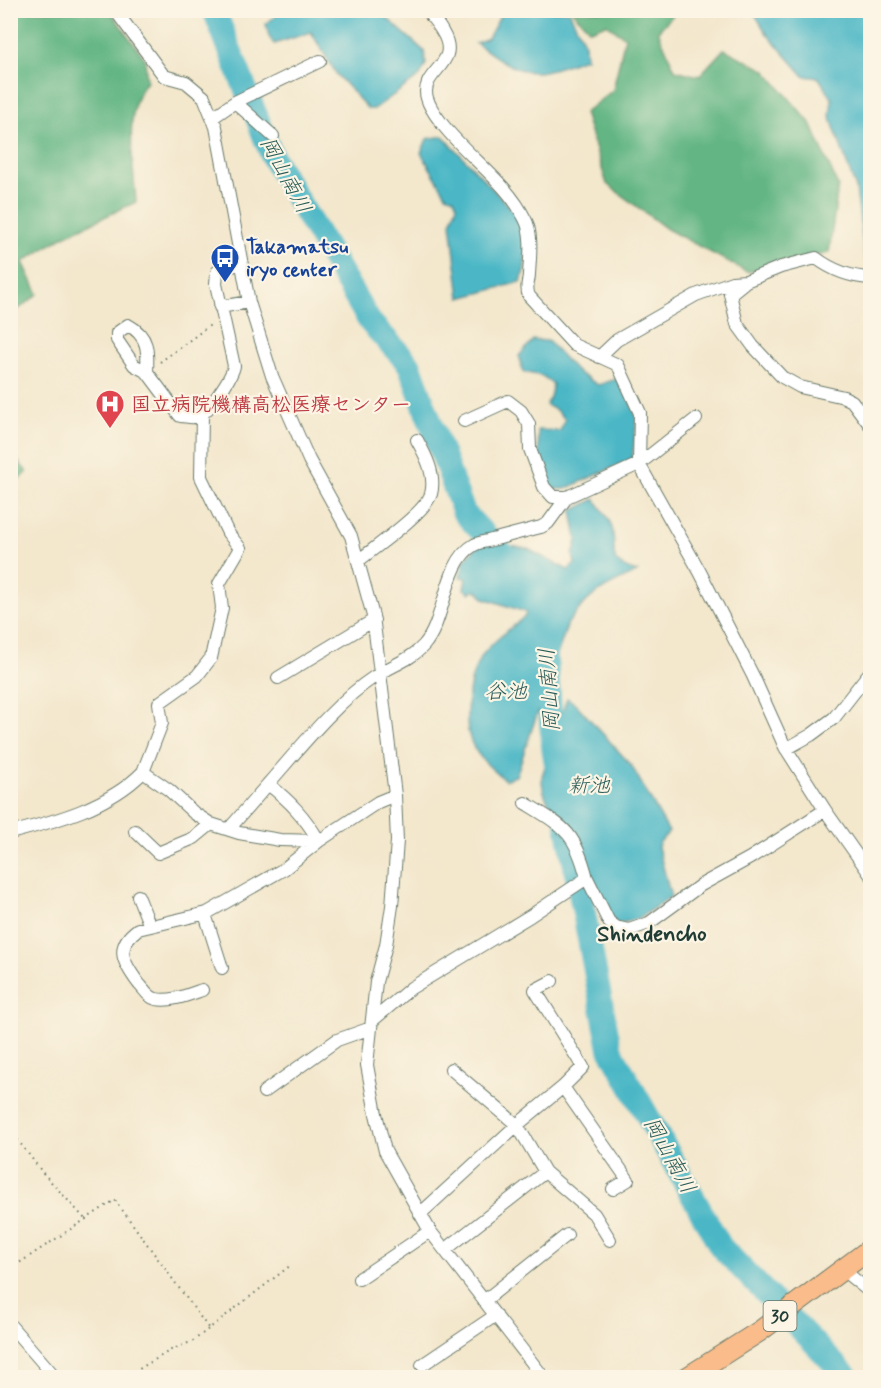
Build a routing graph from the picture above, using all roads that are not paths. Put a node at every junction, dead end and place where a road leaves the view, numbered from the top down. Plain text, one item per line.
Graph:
1 (115, 10) edge
2 (427, 10) edge
3 (320, 61) dead end
4 (235, 102) junction
5 (212, 118) junction
6 (273, 136) dead end
7 (241, 264) junction
8 (870, 278) edge
9 (746, 281) junction
10 (249, 302) junction
11 (222, 312) junction
12 (599, 357) junction
13 (147, 372) road end
14 (202, 415) junction
15 (696, 419) dead end
16 (464, 421) dead end
17 (870, 425) edge
18 (417, 440) dead end
19 (639, 464) junction
20 (567, 497) junction
21 (358, 561) junction
22 (374, 620) junction
23 (870, 672) edge
24 (381, 674) junction
25 (278, 678) dead end
26 (786, 749) junction
27 (143, 772) junction
28 (268, 784) junction
29 (395, 795) junction
30 (525, 803) dead end
31 (825, 810) junction
32 (211, 824) junction
33 (229, 829) junction
34 (135, 831) dead end
35 (10, 833) edge
36 (319, 842) junction
37 (870, 874) edge
38 (587, 878) junction
39 (138, 896) dead end
40 (206, 914) junction
41 (150, 926) junction
42 (222, 968) dead end
43 (552, 981) dead end
44 (202, 990) dead end
45 (372, 1024) junction
46 (452, 1069) dead end
47 (563, 1087) junction
48 (264, 1092) dead end
49 (517, 1125) junction
50 (545, 1172) junction
51 (613, 1189) dead end
52 (420, 1214) junction
53 (430, 1231) junction
54 (567, 1235) dead end
55 (610, 1240) dead end
56 (870, 1249) edge
57 (445, 1250) junction
58 (843, 1270) junction
59 (359, 1279) dead end
60 (870, 1292) edge
61 (484, 1301) junction
62 (496, 1316) junction
63 (10, 1324) edge
64 (422, 1365) dead end
65 (541, 1374) edge
66 (56, 1377) edge
67 (527, 1377) edge
68 (686, 1377) edge

1 - 5 street
2 - 12 street
3 - 4 street
4 - 5 street
4 - 6 street
5 - 7 street
7 - 10 street
7 - 11 street
8 - 9 street
9 - 12 street
9 - 17 street
10 - 11 street
10 - 21 street
11 - 14 street
12 - 19 street
13 - 14 street
14 - 27 street
15 - 19 street
16 - 20 street
18 - 21 street
19 - 20 street
19 - 26 street
20 - 24 street
21 - 22 street
22 - 24 street
22 - 25 street
23 - 26 street
24 - 28 street
24 - 29 street
26 - 31 street
27 - 32 street
27 - 35 street
28 - 33 street
28 - 36 street
29 - 36 street
29 - 45 street
30 - 38 street
31 - 37 street
31 - 38 street
32 - 33 street
32 - 34 street
33 - 36 street
36 - 40 street
38 - 45 street
39 - 41 street
40 - 41 street
40 - 42 street
41 - 44 street
43 - 47 street
45 - 48 street
45 - 52 street
46 - 49 street
47 - 49 street
47 - 51 street
49 - 50 street
49 - 52 street
50 - 55 street
50 - 57 street
52 - 53 street
53 - 57 street
53 - 59 street
54 - 61 street
56 - 58 main road, 30
57 - 61 street
58 - 60 street
58 - 68 main road, 30
61 - 62 street
62 - 64 street
62 - 65 street
63 - 66 street
65 - 67 street

